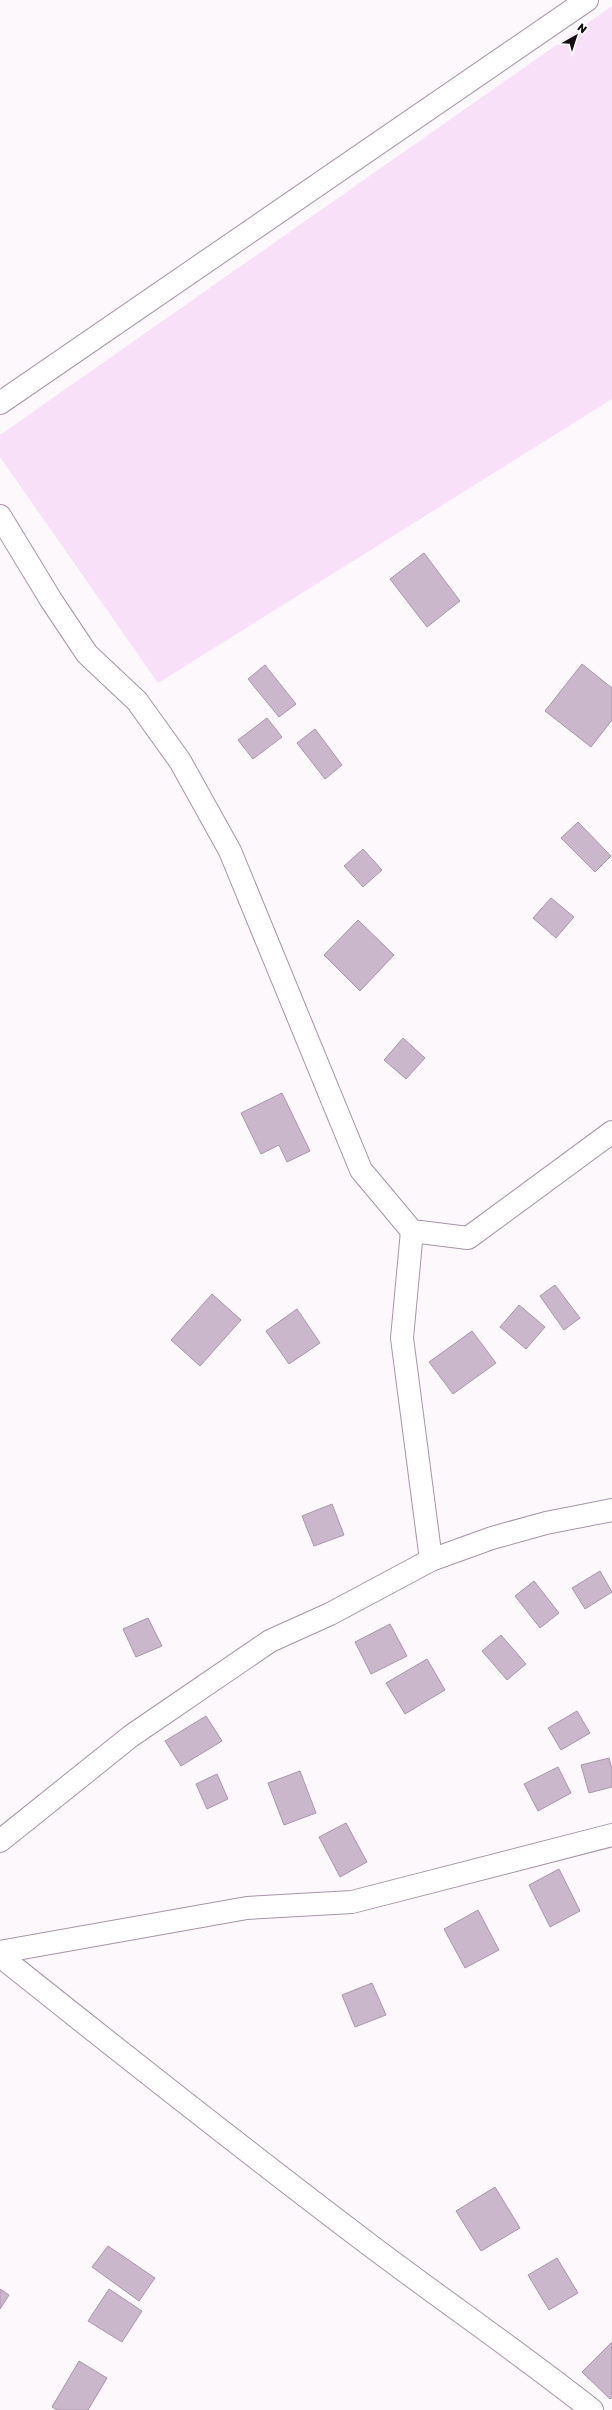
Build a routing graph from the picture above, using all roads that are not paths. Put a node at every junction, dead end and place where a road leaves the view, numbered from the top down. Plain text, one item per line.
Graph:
1 (587, 0) edge
2 (0, 403) edge
3 (0, 516) edge
4 (612, 1132) edge
5 (412, 1231) junction
6 (612, 1510) edge
7 (431, 1560) junction
8 (612, 1835) edge
9 (0, 1841) edge
10 (0, 1952) edge
11 (0, 1956) edge
12 (592, 2410) edge

1 - 2 lane
3 - 5 lane
4 - 5 lane
5 - 7 lane
6 - 7 lane
7 - 9 lane
8 - 10 lane
11 - 12 lane

